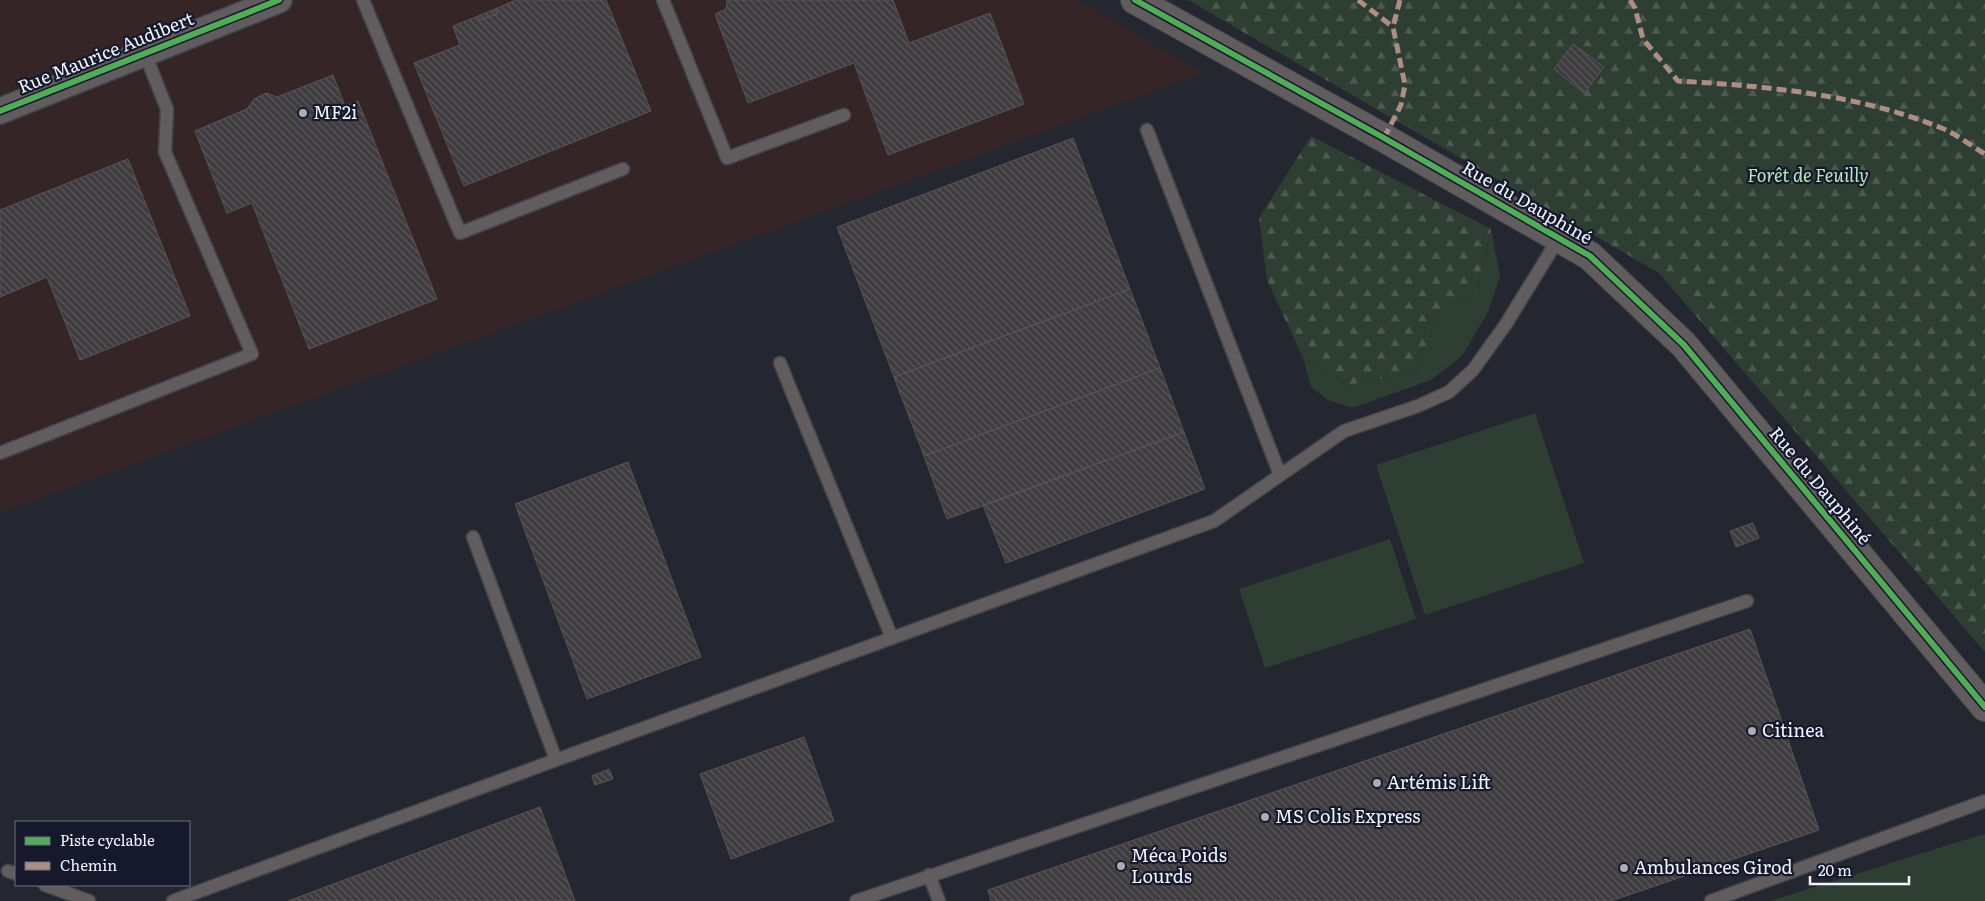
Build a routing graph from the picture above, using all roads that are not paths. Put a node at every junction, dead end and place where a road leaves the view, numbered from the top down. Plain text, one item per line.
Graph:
1 (363, 0) edge
2 (663, 0) edge
3 (1136, 0) edge
4 (275, 1) edge
5 (145, 54) junction
6 (0, 111) edge
7 (844, 115) dead end
8 (1147, 130) dead end
9 (623, 169) dead end
10 (1558, 238) junction
11 (780, 363) dead end
12 (0, 454) edge
13 (1280, 475) junction
14 (473, 537) dead end
15 (1747, 601) dead end
16 (892, 638) junction
17 (1985, 707) edge
18 (556, 760) junction
19 (1985, 801) edge
20 (929, 875) junction
21 (48, 886) edge
22 (89, 901) edge
23 (173, 901) edge
24 (856, 901) edge
25 (939, 901) edge
26 (1711, 901) edge

1 - 9 lane
2 - 7 lane
3 - 10 street, Rue du Dauphiné
4 - 5 street, Rue Maurice Audibert
5 - 6 street, Rue Maurice Audibert
5 - 12 lane
8 - 13 lane
10 - 13 lane
10 - 17 street, Rue du Dauphiné
11 - 16 lane
13 - 16 lane
14 - 18 lane
15 - 20 lane
16 - 18 lane
18 - 23 lane
19 - 26 lane
20 - 24 lane
20 - 25 lane
21 - 22 lane

